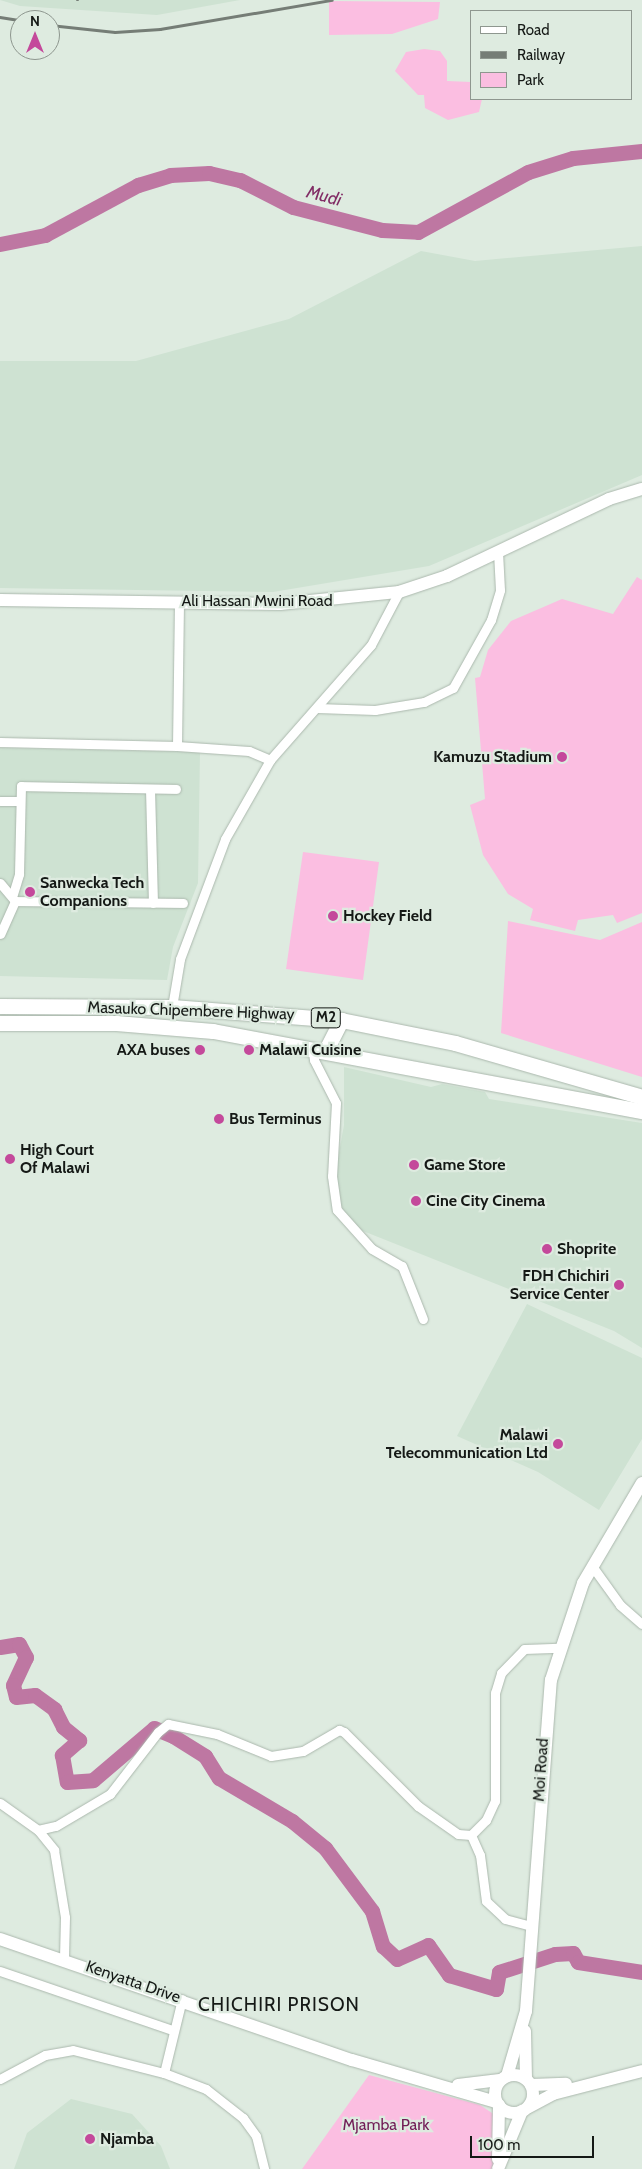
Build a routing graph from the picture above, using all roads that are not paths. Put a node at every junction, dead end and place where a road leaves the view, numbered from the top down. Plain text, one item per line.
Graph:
1 (642, 489) edge
2 (498, 551) junction
3 (399, 592) junction
4 (0, 600) edge
5 (179, 601) junction
6 (317, 708) junction
7 (0, 742) edge
8 (177, 746) junction
9 (270, 760) junction
10 (150, 789) junction
11 (176, 789) dead end
12 (0, 801) edge
13 (19, 801) junction
14 (0, 883) edge
15 (14, 898) junction
16 (153, 903) junction
17 (183, 903) dead end
18 (0, 934) edge
19 (0, 1006) edge
20 (172, 1007) junction
21 (341, 1020) junction
22 (0, 1023) edge
23 (319, 1049) junction
24 (642, 1097) edge
25 (642, 1111) edge
26 (423, 1319) dead end
27 (642, 1483) edge
28 (592, 1566) junction
29 (642, 1624) edge
30 (559, 1648) junction
31 (0, 1803) edge
32 (38, 1830) junction
33 (470, 1835) junction
34 (531, 1926) junction
35 (0, 1939) edge
36 (64, 1959) junction
37 (0, 1971) edge
38 (182, 1999) junction
39 (526, 2010) junction
40 (172, 2030) junction
41 (642, 2071) edge
42 (164, 2073) junction
43 (504, 2078) junction
44 (0, 2079) edge
45 (604, 2080) junction
46 (529, 2082) junction
47 (436, 2083) junction
48 (498, 2104) junction
49 (525, 2109) junction
50 (499, 2166) edge
51 (264, 2169) edge

1 - 2 main road, Ali Hassan Mwini Road
2 - 3 main road, Ali Hassan Mwini Road
2 - 6 street
3 - 5 main road, Ali Hassan Mwini Road
3 - 6 street
4 - 5 main road, Ali Hassan Mwini Road
5 - 8 street
6 - 9 street
7 - 8 street
8 - 9 street
9 - 20 street
10 - 11 street
10 - 13 street
10 - 16 street
12 - 13 street
13 - 15 street
14 - 15 street
15 - 16 street
15 - 18 street
16 - 17 street
19 - 20 highway, Masauko Chipembere Highway / M2
20 - 21 highway, Masauko Chipembere Highway / M2
21 - 23 highway
21 - 24 highway, Masauko Chipembere Highway / M2
22 - 23 highway, Masauko Chipembere Highway / M2
23 - 25 highway, Masauko Chipembere Highway / M2
23 - 26 street
27 - 28 main road, Moi Road
28 - 29 street
28 - 30 main road, Moi Road
30 - 33 street
30 - 34 main road, Moi Road
31 - 32 street
32 - 33 street
32 - 36 street
33 - 34 street
34 - 39 main road, Moi Road
35 - 36 main road, Kenyatta Drive
36 - 38 main road, Kenyatta Drive
37 - 40 street
38 - 40 street
38 - 47 main road, Kenyatta Drive
39 - 43 main road, Moi Road
39 - 46 main road
40 - 42 street
41 - 45 main road
42 - 44 street
42 - 51 street
43 - 46 main road
43 - 47 main road
43 - 48 main road
45 - 46 main road
45 - 49 main road
46 - 49 main road
47 - 48 main road
48 - 49 main road
48 - 50 main road
49 - 50 main road

